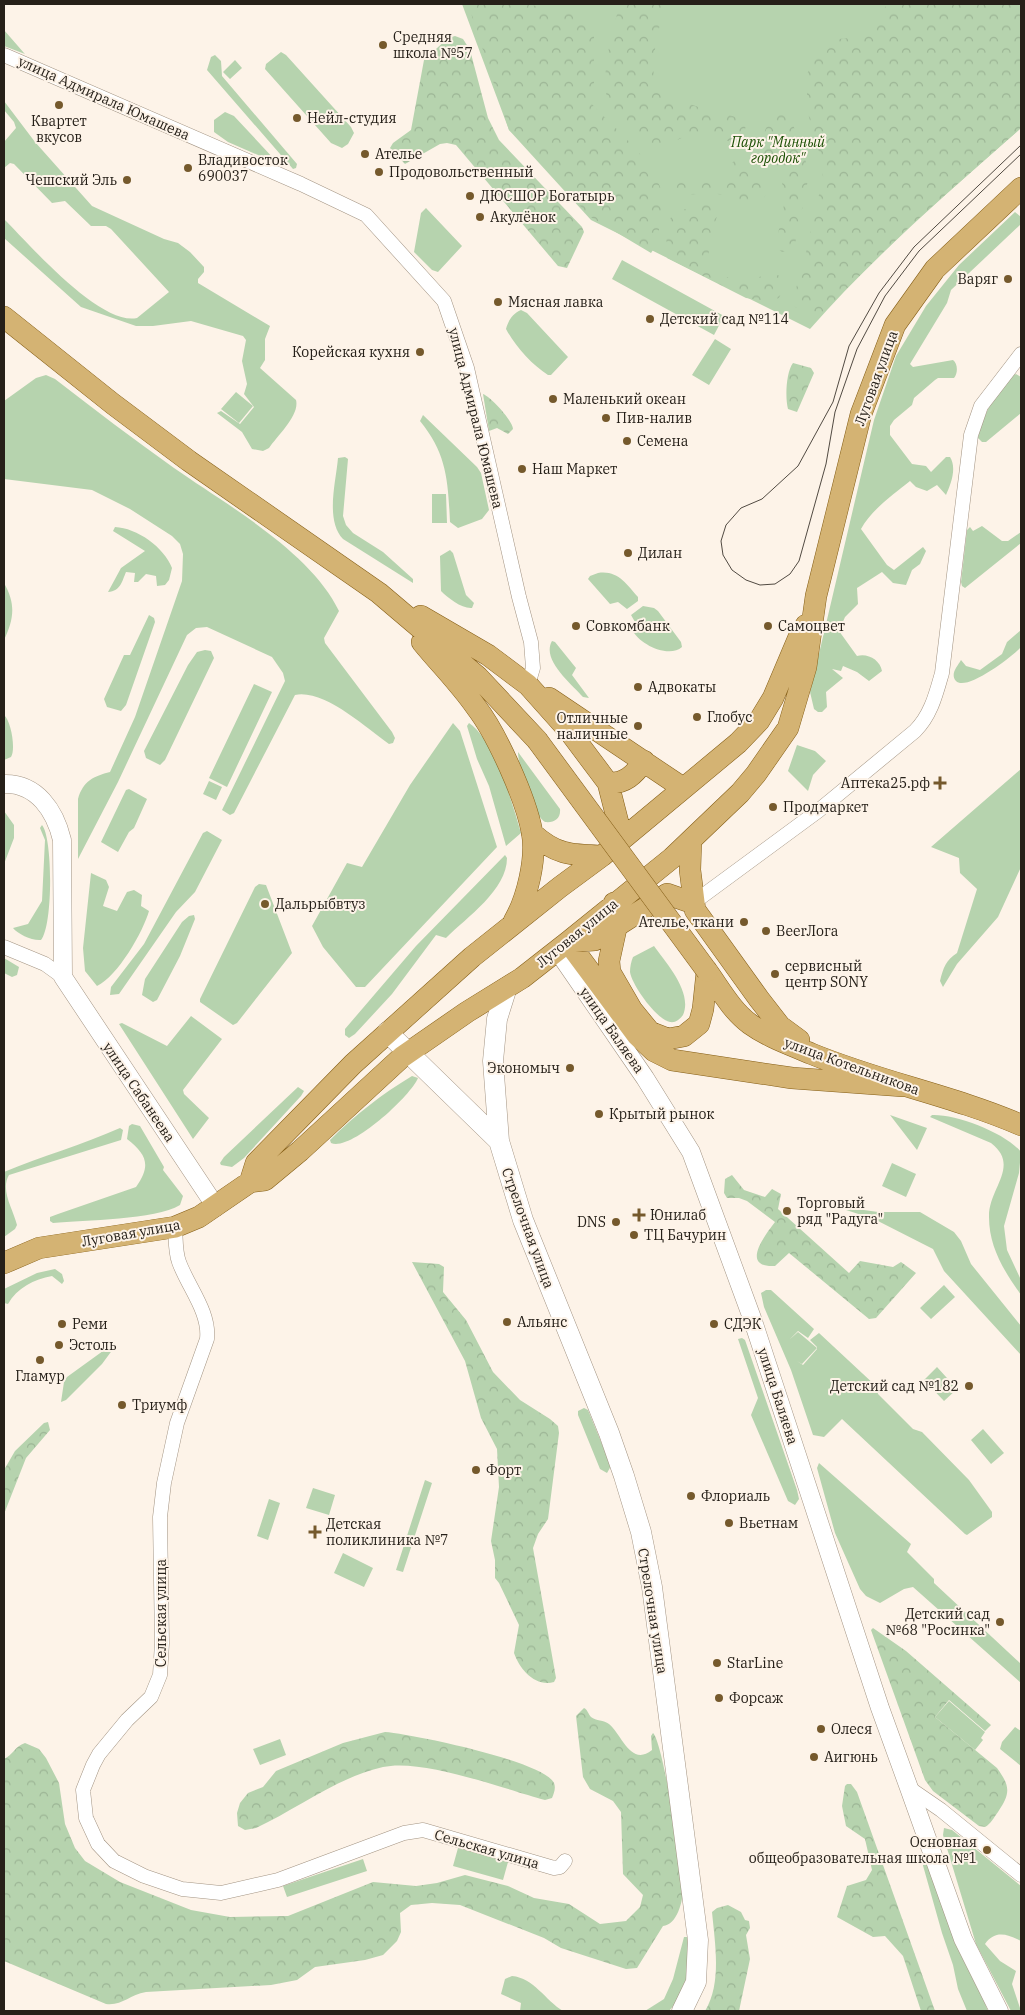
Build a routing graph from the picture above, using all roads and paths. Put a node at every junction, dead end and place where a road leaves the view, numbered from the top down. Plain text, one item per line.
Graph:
1 (4, 55) edge
2 (1021, 188) edge
3 (4, 317) edge
4 (1021, 354) edge
5 (379, 593) junction
6 (813, 614) junction
7 (478, 677) junction
8 (528, 685) junction
9 (537, 740) junction
10 (504, 757) junction
11 (644, 761) junction
12 (608, 783) junction
13 (4, 784) edge
14 (683, 788) junction
15 (532, 833) junction
16 (622, 838) junction
17 (691, 840) junction
18 (602, 856) junction
19 (693, 903) junction
20 (614, 904) junction
21 (513, 924) junction
22 (616, 929) junction
23 (563, 946) junction
24 (4, 947) edge
25 (707, 971) junction
26 (63, 977) junction
27 (507, 987) junction
28 (759, 999) junction
29 (737, 1013) junction
30 (387, 1032) junction
31 (406, 1053) junction
32 (823, 1058) junction
33 (903, 1086) junction
34 (1021, 1125) edge
35 (499, 1141) junction
36 (250, 1182) junction
37 (216, 1207) junction
38 (175, 1227) junction
39 (4, 1263) edge
40 (908, 1788) junction
41 (565, 1861) dead end
42 (1021, 1875) edge
43 (682, 2011) edge
44 (1000, 2011) edge

1 - 8 street, улица Адмирала Юмашева
2 - 6 main road, Луговая улица
3 - 5 main road
4 - 19 street
5 - 7 main road
5 - 8 main road
5 - 10 main road
6 - 14 main road, Луговая улица
6 - 17 main road, Луговая улица
7 - 8 main road
7 - 9 main road
8 - 11 main road
8 - 12 main road
9 - 10 main road
9 - 25 main road, улица Котельникова, bridge
10 - 15 main road
11 - 12 main road
11 - 14 main road
12 - 16 main road
13 - 26 street
14 - 16 main road, Луговая улица
15 - 18 main road
15 - 21 main road
16 - 18 main road, Луговая улица
17 - 19 main road
17 - 20 main road, Луговая улица
18 - 21 main road, Луговая улица
19 - 22 main road
19 - 28 main road
20 - 22 main road
20 - 23 main road, Луговая улица
21 - 30 main road, Луговая улица
22 - 23 main road
22 - 25 main road
23 - 27 main road, Луговая улица
23 - 33 main road
23 - 40 street, улица Баляева
24 - 26 street, улица Сабанеева
25 - 29 main road, улица Котельникова
26 - 37 street, улица Сабанеева
27 - 31 main road, Луговая улица
27 - 35 main road, Стрелочная улица
28 - 29 main road
28 - 32 main road
29 - 32 main road, улица Котельникова
30 - 31 main road, Стрелочная улица
30 - 36 main road, Луговая улица
31 - 35 main road, Стрелочная улица
31 - 36 main road, Луговая улица
32 - 33 main road, улица Котельникова
33 - 34 main road, улица Котельникова
35 - 43 main road, Стрелочная улица
36 - 37 main road, Луговая улица
37 - 38 main road, Луговая улица
38 - 39 main road, Луговая улица
38 - 41 street, Сельская улица
40 - 42 street
40 - 44 street, улица Баляева

